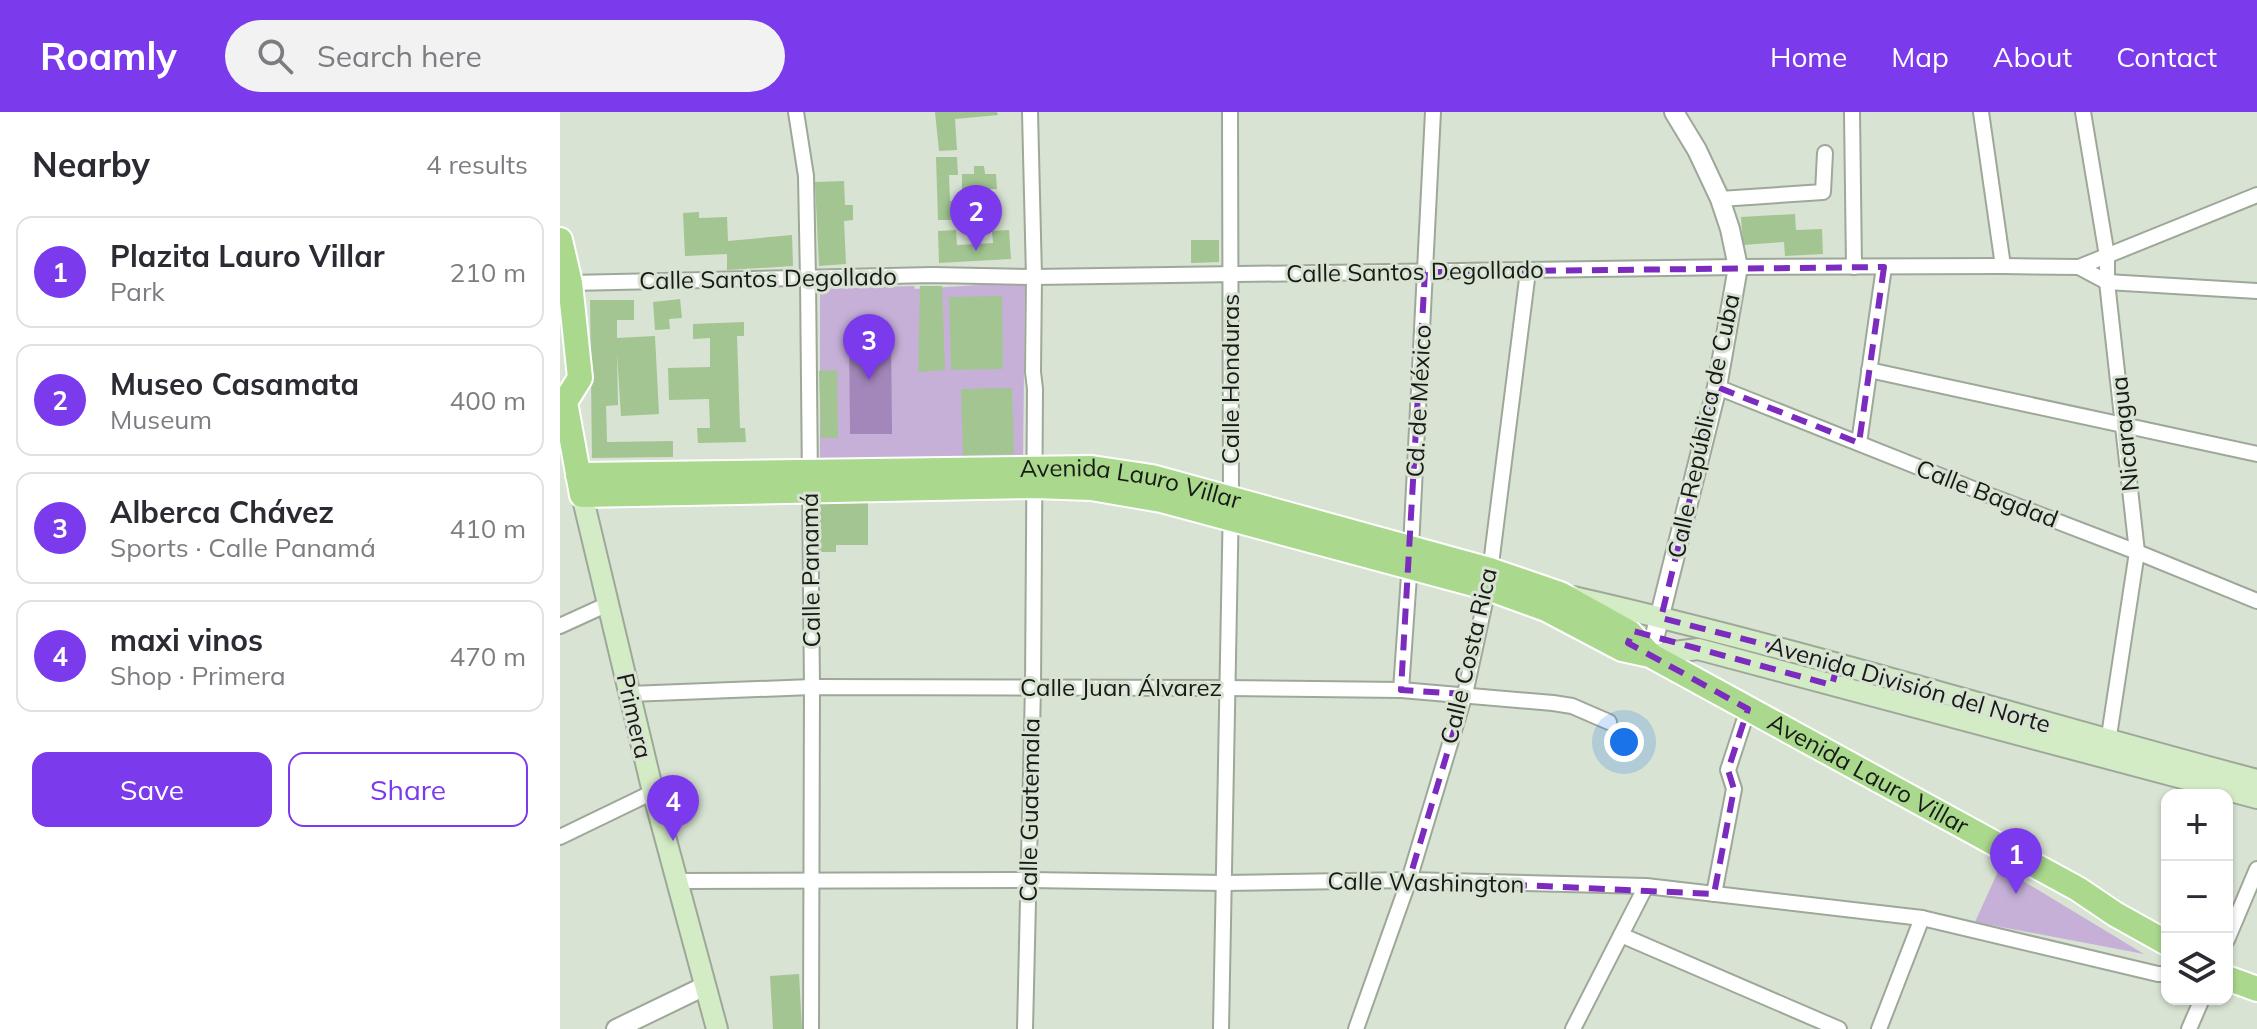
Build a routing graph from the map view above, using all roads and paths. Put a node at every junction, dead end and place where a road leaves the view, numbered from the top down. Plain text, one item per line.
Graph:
1 (796, 112) edge
2 (1030, 112) edge
3 (1230, 112) edge
4 (1433, 112) edge
5 (1674, 112) edge
6 (1852, 112) edge
7 (1981, 112) edge
8 (2083, 112) edge
9 (1825, 153) dead end
10 (2257, 195) edge
11 (1720, 199) junction
12 (560, 240) edge
13 (2107, 256) junction
14 (2003, 266) junction
15 (1738, 267) junction
16 (1854, 267) junction
17 (1884, 267) junction
18 (2079, 267) junction
19 (1528, 271) junction
20 (1425, 272) junction
21 (1232, 273) junction
22 (1034, 277) junction
23 (808, 279) junction
24 (2107, 282) junction
25 (570, 283) junction
26 (2257, 291) edge
27 (1869, 370) junction
28 (1717, 387) junction
29 (562, 401) edge
30 (2125, 425) junction
31 (1859, 443) junction
32 (2257, 454) edge
33 (1034, 477) junction
34 (810, 480) junction
35 (580, 485) junction
36 (1231, 509) junction
37 (2137, 552) junction
38 (1410, 557) junction
39 (1489, 579) junction
40 (1560, 594) junction
41 (2257, 601) edge
42 (608, 604) junction
43 (1661, 618) junction
44 (560, 626) edge
45 (1650, 655) junction
46 (1838, 663) junction
47 (1832, 685) junction
48 (812, 687) junction
49 (1033, 687) junction
50 (1227, 688) junction
51 (1401, 690) junction
52 (629, 694) junction
53 (1465, 694) junction
54 (1748, 709) junction
55 (1609, 722) dead end
56 (2107, 749) junction
57 (2257, 780) edge
58 (653, 792) junction
59 (2257, 798) edge
60 (560, 837) edge
61 (2257, 869) edge
62 (1029, 880) junction
63 (1409, 880) junction
64 (676, 881) junction
65 (813, 881) junction
66 (1225, 883) junction
67 (1646, 886) junction
68 (1714, 894) junction
69 (1922, 918) junction
70 (2230, 933) edge
71 (1621, 935) junction
72 (2161, 940) edge
73 (2161, 974) edge
74 (2233, 980) edge
75 (705, 986) junction
76 (2257, 989) edge
77 (2199, 1005) edge
78 (616, 1029) edge
79 (717, 1029) edge
80 (811, 1029) edge
81 (1025, 1029) edge
82 (1221, 1029) edge
83 (1356, 1029) edge
84 (1573, 1029) edge
85 (1839, 1029) edge
86 (1879, 1029) edge
87 (2189, 1029) edge

1 - 23 street, Calle Panamá
2 - 22 street, Calle Guatemala
3 - 21 street, Calle Honduras
4 - 20 street, Cd. de México
5 - 11 street, Calle República de Cuba
6 - 16 street
7 - 14 street
8 - 13 street, Nicaragua
9 - 11 street
10 - 13 street
11 - 15 street, Calle República de Cuba
12 - 25 main road
13 - 18 street
13 - 24 street, Nicaragua
14 - 17 street, Calle Santos Degollado
14 - 18 street, Calle Santos Degollado
15 - 16 street, Calle Santos Degollado
15 - 19 street, Calle Santos Degollado
15 - 28 street, Calle República de Cuba
16 - 17 street, Calle Santos Degollado
17 - 27 street
18 - 24 street, Calle Santos Degollado
19 - 20 street, Calle Santos Degollado
19 - 39 street, Calle Costa Rica
20 - 21 street, Calle Santos Degollado
20 - 38 street, Cd. de México
21 - 22 street, Calle Santos Degollado
21 - 36 street, Calle Honduras
22 - 23 street, Calle Santos Degollado
22 - 33 street, Calle Guatemala
23 - 25 street, Calle Santos Degollado
23 - 34 street, Calle Panamá
24 - 26 street, Calle Santos Degollado
24 - 30 street, Nicaragua
25 - 29 main road
27 - 30 street
27 - 31 street
28 - 31 street, Calle Bagdad
28 - 43 street, Calle República de Cuba
29 - 35 main road
30 - 32 street
30 - 37 street, Nicaragua
31 - 37 street, Calle Bagdad
33 - 34 main road, Avenida Lauro Villar
33 - 36 main road, Avenida Lauro Villar
33 - 49 street, Calle Guatemala
34 - 35 main road, Avenida Lauro Villar
34 - 48 street, Calle Panamá
35 - 42 main road, Primera
36 - 38 main road, Avenida Lauro Villar
36 - 50 street, Calle Honduras
37 - 41 street, Calle Bagdad
37 - 56 street, Nicaragua
38 - 39 main road, Avenida Lauro Villar
38 - 51 street, Cd. de México
39 - 40 main road, Avenida Lauro Villar
39 - 45 main road, Avenida Lauro Villar
39 - 53 street, Calle Costa Rica
40 - 43 main road, Avenida División del Norte
40 - 45 main road, Avenida Lauro Villar
42 - 44 street
42 - 52 main road, Primera
43 - 45 street, Calle República de Cuba
43 - 46 main road, Avenida División del Norte
45 - 47 main road, Avenida División del Norte
45 - 54 main road, Avenida Lauro Villar
46 - 47 main road
46 - 56 main road, Avenida División del Norte
47 - 56 main road, Avenida División del Norte
48 - 49 street, Calle Juan Álvarez
48 - 52 street, Calle Juan Álvarez
48 - 65 street, Calle Panamá
49 - 50 street, Calle Juan Álvarez
49 - 62 street, Calle Guatemala
50 - 51 street, Calle Juan Álvarez
50 - 66 street, Calle Honduras
51 - 53 street, Calle Juan Álvarez
52 - 58 main road, Primera
53 - 55 street, Calle Juan Álvarez
53 - 63 street, Calle Costa Rica
54 - 68 street
54 - 72 main road, Avenida Lauro Villar
56 - 57 main road, Avenida División del Norte
56 - 59 main road, Avenida División del Norte
58 - 60 street
58 - 64 main road, Primera
61 - 70 street
62 - 65 street, Calle Washington
62 - 66 street, Calle Washington
62 - 81 street, Calle Guatemala
63 - 66 street, Calle Washington
63 - 67 street, Calle Washington
63 - 83 street, Calle Costa Rica
64 - 65 street, Calle Washington
64 - 75 main road, Primera
65 - 80 street, Calle Panamá
66 - 82 street, Calle Honduras
67 - 68 street, Calle Washington
67 - 71 street
68 - 69 street, Calle Washington
69 - 73 street, Calle Washington
69 - 86 street
71 - 84 street
71 - 85 street
74 - 76 main road
75 - 78 street
75 - 79 main road, Primera
77 - 87 street

